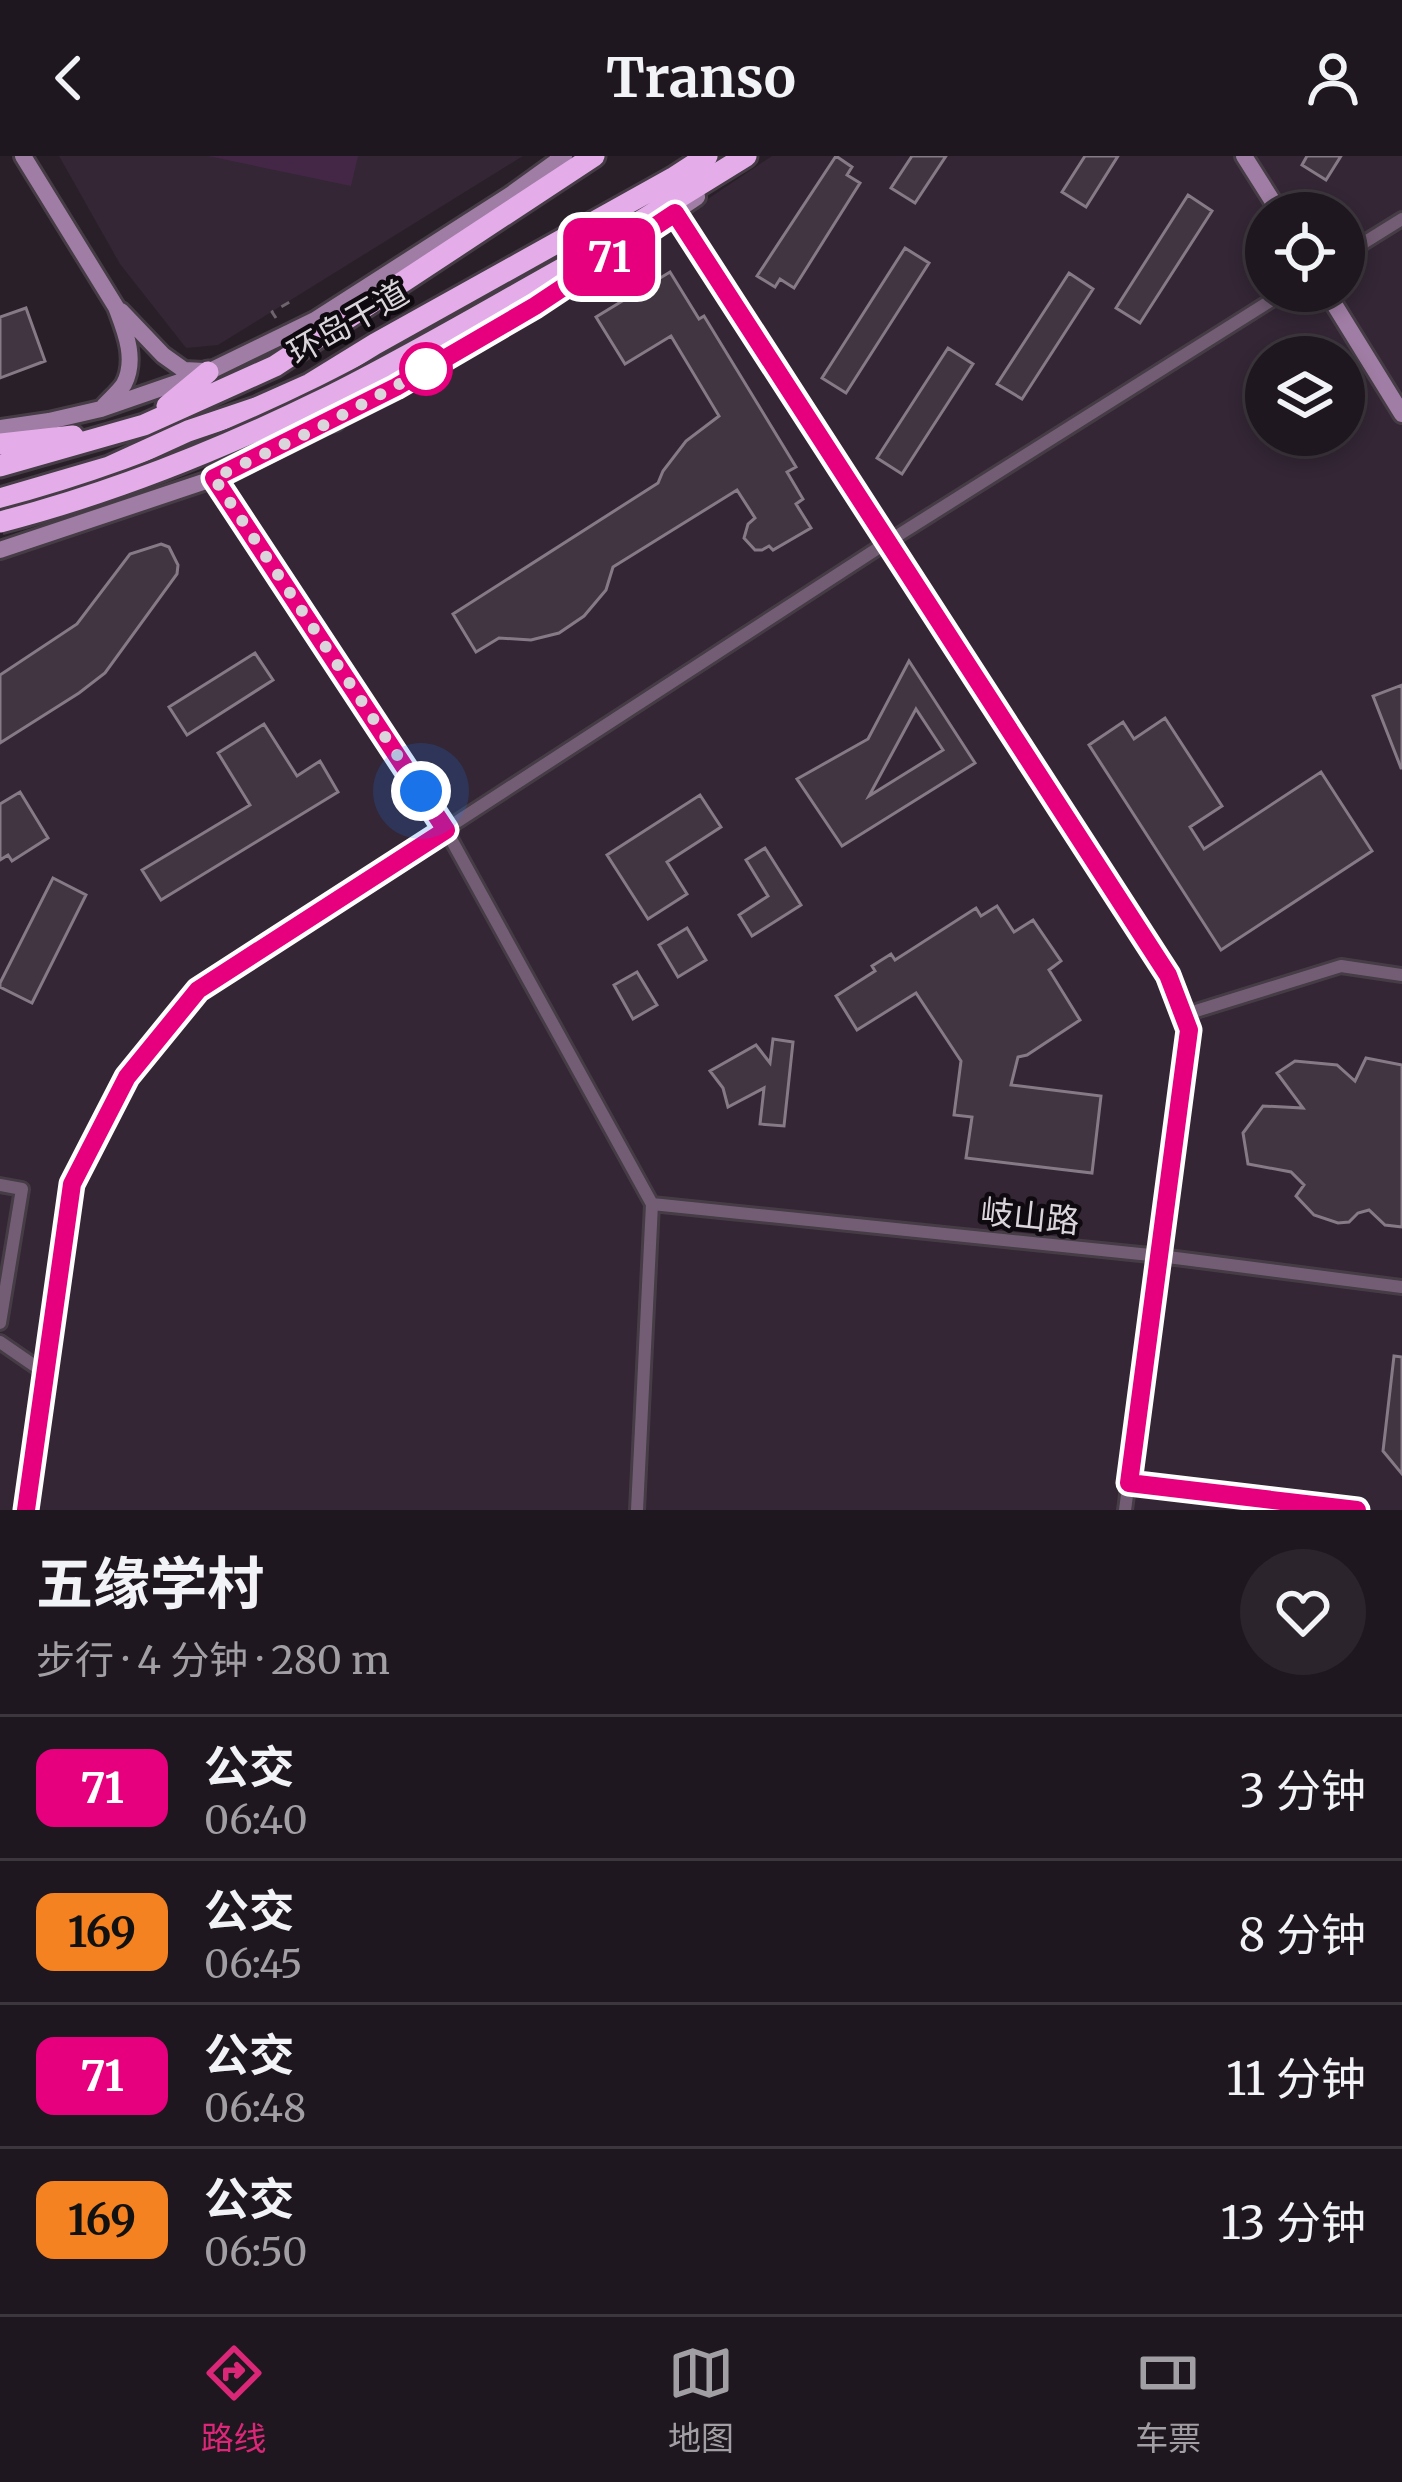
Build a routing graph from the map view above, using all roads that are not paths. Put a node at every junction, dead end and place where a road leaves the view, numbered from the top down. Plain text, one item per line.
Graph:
1 (23, 156) edge
2 (564, 156) edge
3 (594, 156) edge
4 (707, 156) edge
5 (750, 156) edge
6 (1244, 156) edge
7 (1267, 192) edge
8 (675, 213) junction
9 (1402, 219) edge
10 (1365, 242) edge
11 (116, 307) junction
12 (1253, 312) edge
13 (1339, 312) edge
14 (208, 372) junction
15 (100, 409) junction
16 (1402, 414) edge
17 (334, 420) junction
18 (143, 425) junction
19 (0, 428) edge
20 (121, 432) junction
21 (227, 442) junction
22 (0, 444) edge
23 (0, 466) edge
24 (109, 467) junction
25 (214, 478) junction
26 (0, 500) edge
27 (0, 522) edge
28 (889, 541) junction
29 (0, 550) edge
30 (446, 830) junction
31 (1402, 975) edge
32 (1183, 1015) junction
33 (0, 1185) edge
34 (652, 1204) junction
35 (1160, 1256) junction
36 (1402, 1287) edge
37 (0, 1323) edge
38 (0, 1342) edge
39 (45, 1373) junction
40 (1129, 1483) junction
41 (26, 1510) edge
42 (637, 1510) edge
43 (1125, 1510) edge
44 (1357, 1510) edge

1 - 11 main road
2 - 14 main road
3 - 18 highway, 环岛干道
4 - 24 highway, 环岛干道
5 - 8 main road
5 - 21 highway, bridge
6 - 7 main road
8 - 17 main road
8 - 28 street
9 - 10 street
11 - 14 main road
11 - 15 main road
12 - 28 street
13 - 16 main road
14 - 15 main road
14 - 18 highway
15 - 19 main road
17 - 21 highway
17 - 25 main road
18 - 20 highway, 环岛干道
20 - 22 highway
20 - 23 highway, 环岛干道
21 - 24 highway
21 - 27 highway, bridge
24 - 26 highway, 环岛干道
25 - 29 main road
25 - 30 street
28 - 30 street
28 - 32 street
30 - 34 street
30 - 39 street
31 - 32 street
32 - 35 street
33 - 37 street
34 - 35 street, 岐山路
34 - 42 street
35 - 36 street, 岐山路
35 - 40 street
38 - 39 street
39 - 41 street
40 - 43 street
40 - 44 street

